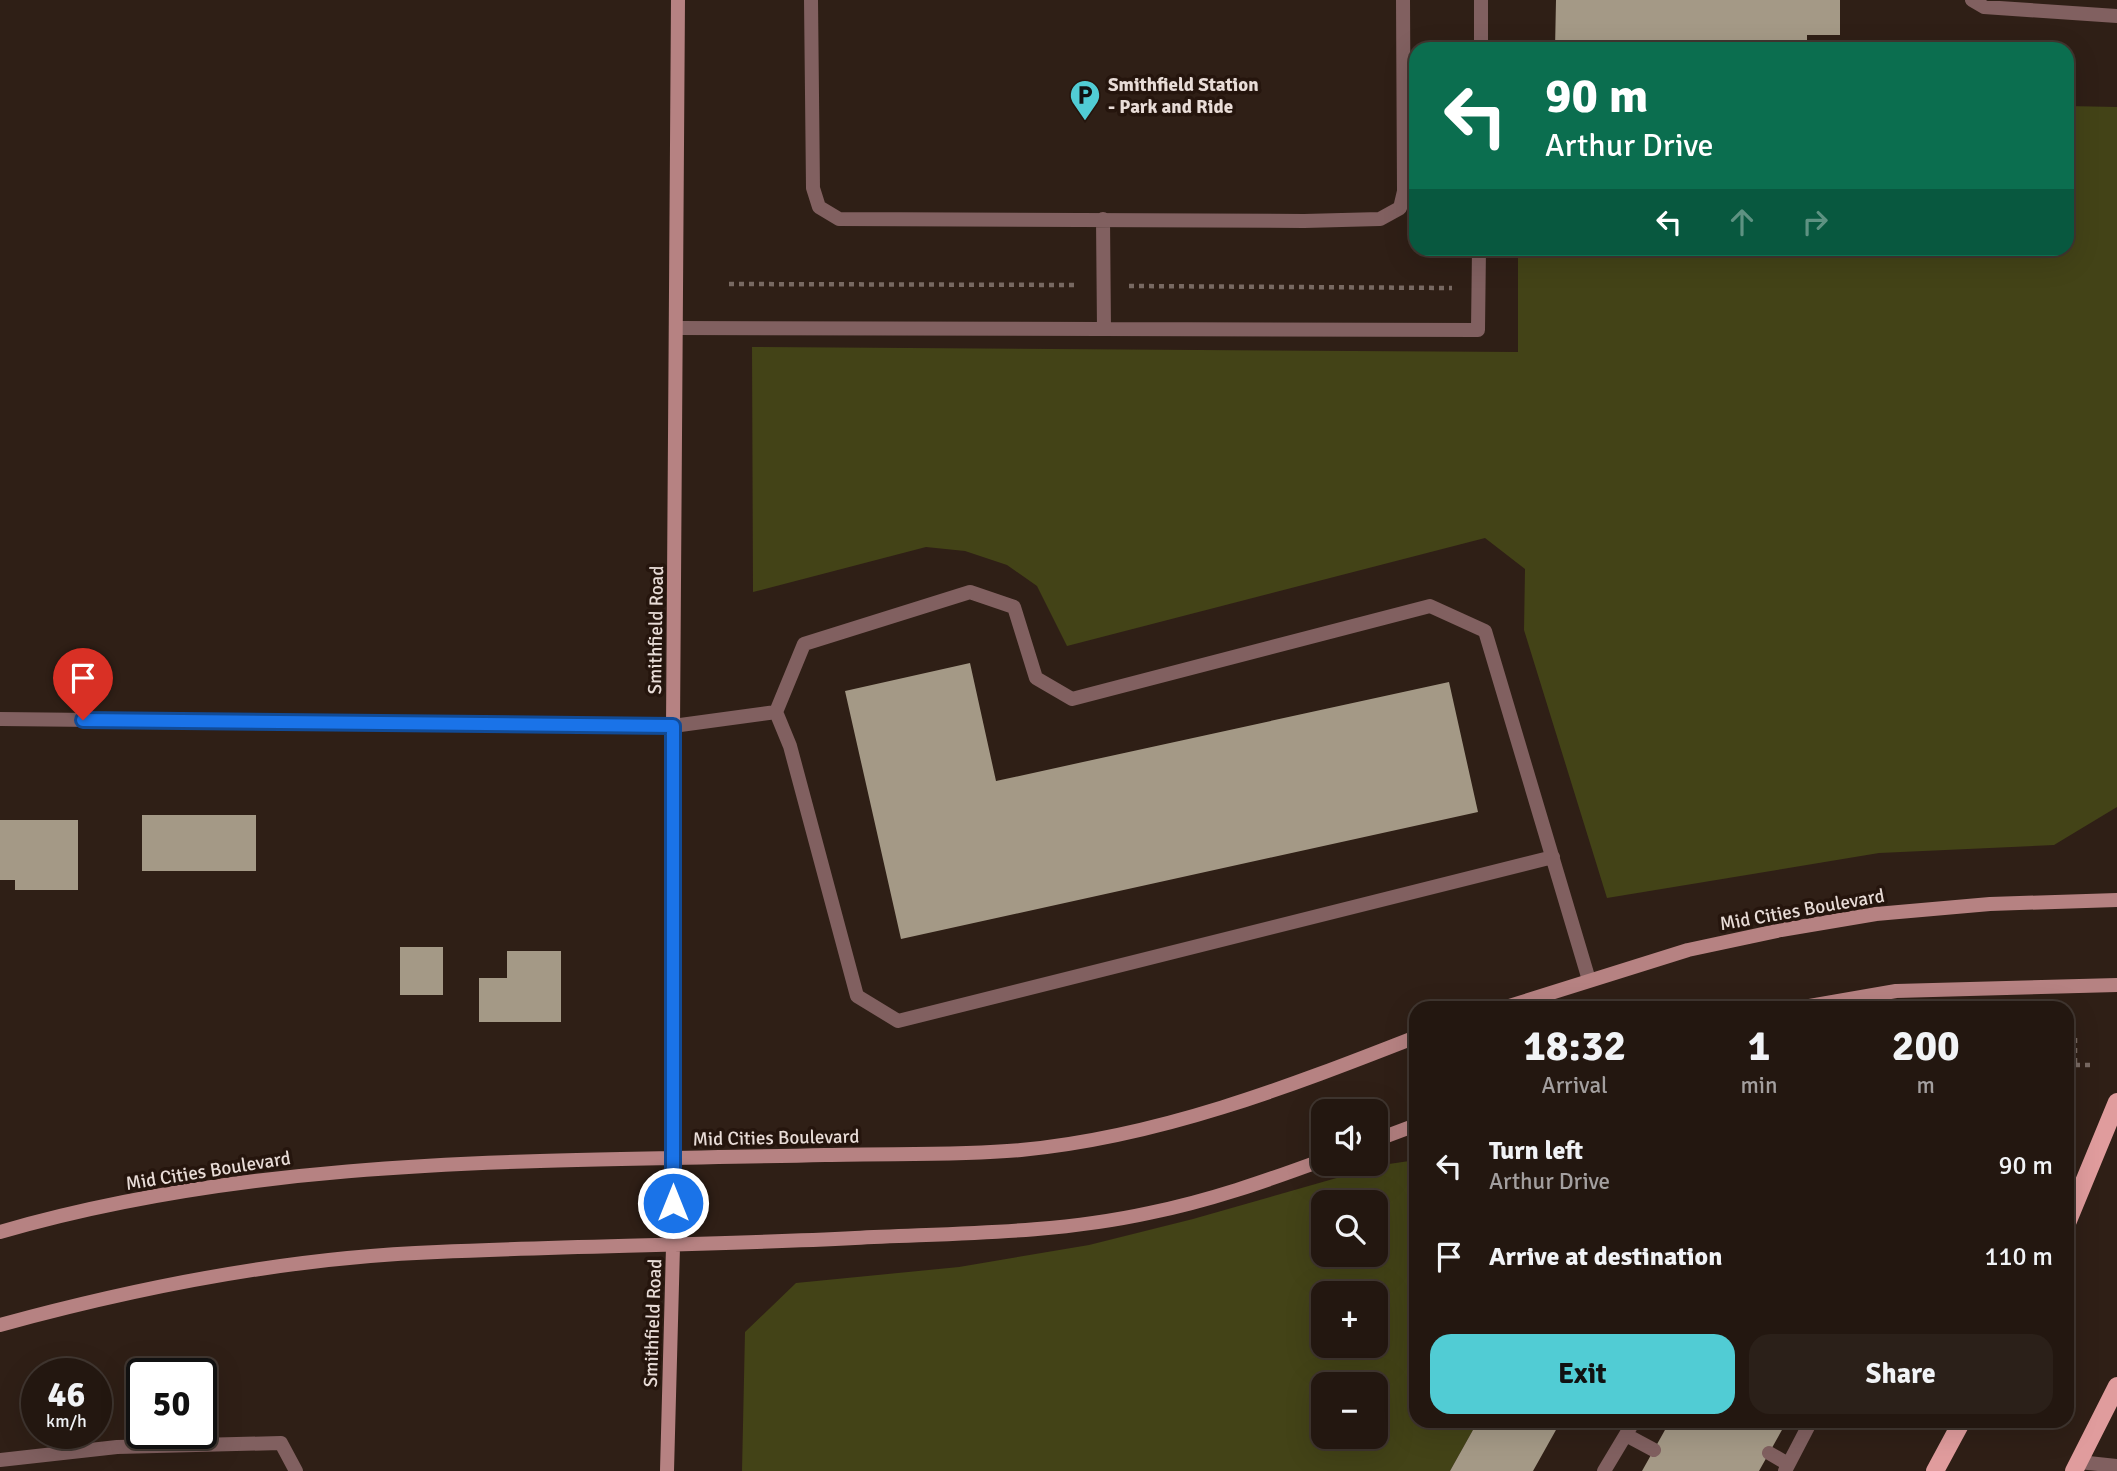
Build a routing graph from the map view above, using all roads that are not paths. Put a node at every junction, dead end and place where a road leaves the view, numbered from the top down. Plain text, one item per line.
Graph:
1 (678, 0) edge
2 (811, 0) edge
3 (1403, 0) edge
4 (1482, 0) edge
5 (1972, 0) edge
6 (2117, 16) edge
7 (1481, 42) edge
8 (1103, 219) junction
9 (1479, 256) edge
10 (677, 328) junction
11 (1104, 329) junction
12 (776, 712) junction
13 (0, 719) edge
14 (673, 726) junction
15 (1553, 857) junction
16 (2117, 900) edge
17 (1590, 980) junction
18 (2117, 985) edge
19 (1525, 1001) edge
20 (1838, 1001) edge
21 (1409, 1040) edge
22 (2117, 1102) edge
23 (1409, 1128) edge
24 (1388, 1136) edge
25 (673, 1158) junction
26 (1311, 1165) edge
27 (2074, 1206) edge
28 (0, 1232) edge
29 (673, 1247) junction
30 (0, 1325) edge
31 (2117, 1386) edge
32 (1630, 1428) edge
33 (1807, 1428) edge
34 (1958, 1428) edge
35 (1626, 1435) junction
36 (1654, 1450) dead end
37 (1769, 1453) dead end
38 (0, 1460) edge
39 (2117, 1466) edge
40 (2076, 1467) edge
41 (1786, 1468) edge
42 (296, 1471) edge
43 (667, 1471) edge
44 (1604, 1471) edge
45 (1935, 1471) edge

1 - 10 main road, Smithfield Road
2 - 8 street
3 - 8 street
4 - 7 street
5 - 6 street
8 - 11 street
9 - 11 street
10 - 11 street
10 - 14 main road, Smithfield Road
12 - 14 street
12 - 15 street
12 - 15 street
13 - 14 street
14 - 25 main road, Smithfield Road
15 - 17 street
16 - 17 main road, Mid Cities Boulevard
17 - 19 main road, Mid Cities Boulevard
18 - 20 main road
21 - 25 main road, Mid Cities Boulevard
22 - 27 main road
23 - 24 main road
25 - 28 main road, Mid Cities Boulevard
25 - 29 main road, Smithfield Road
26 - 29 main road
29 - 30 main road
29 - 43 main road, Smithfield Road
31 - 40 main road
32 - 35 street
33 - 41 street
34 - 45 main road
35 - 36 street
35 - 44 street
37 - 41 street
38 - 42 street
39 - 40 street

